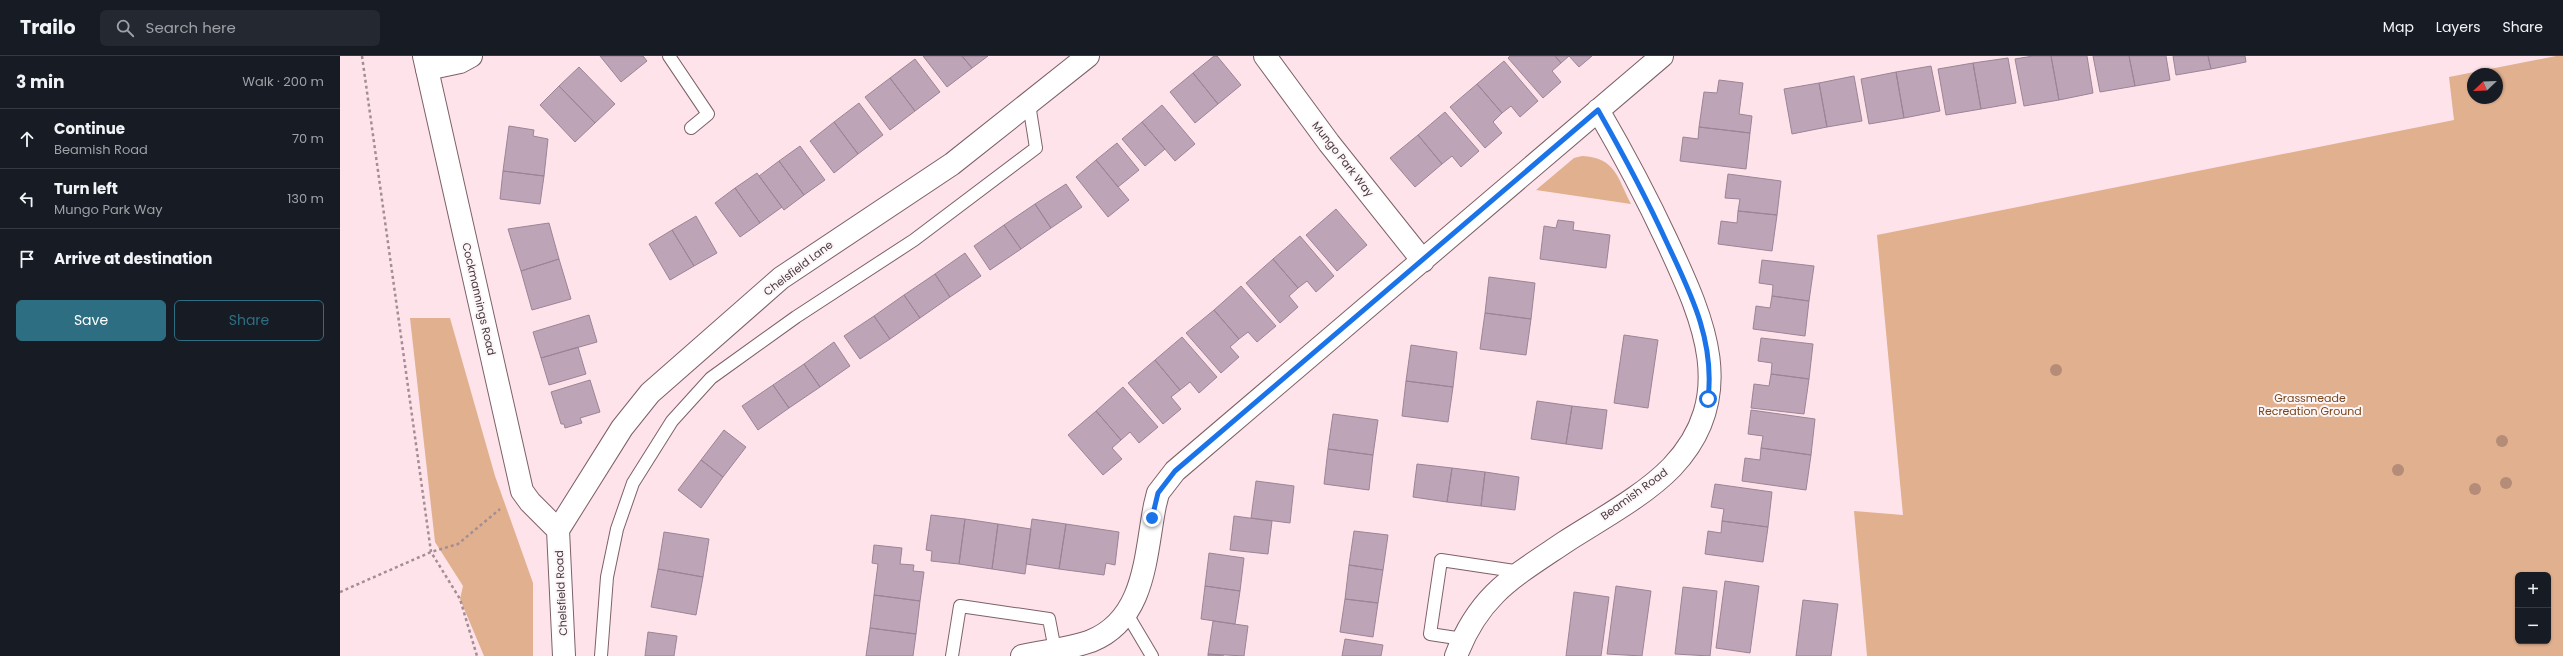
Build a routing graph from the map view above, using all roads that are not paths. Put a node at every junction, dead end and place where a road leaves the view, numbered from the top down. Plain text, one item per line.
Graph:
1 (471, 56) edge
2 (669, 56) edge
3 (1088, 56) edge
4 (1265, 56) edge
5 (1662, 56) edge
6 (426, 62) edge
7 (1029, 104) junction
8 (1598, 110) junction
9 (692, 128) dead end
10 (1423, 261) junction
11 (558, 530) junction
12 (1521, 572) junction
13 (1127, 614) junction
14 (1460, 648) edge
15 (1056, 652) edge
16 (564, 656) edge
17 (601, 656) edge
18 (952, 656) edge
19 (1022, 656) edge
20 (1152, 656) edge

1 - 6 street
2 - 9 lane
3 - 7 street, Chelsfield Lane
4 - 10 street, Mungo Park Way
5 - 8 street
6 - 11 street, Cockmannings Road
7 - 11 street, Chelsfield Lane
7 - 17 lane
8 - 10 street
8 - 12 street, Beamish Road
10 - 13 street
11 - 16 street, Chelsfield Road
12 - 14 street, Beamish Road
12 - 14 lane
13 - 15 street
13 - 20 lane
15 - 18 lane
15 - 19 street

